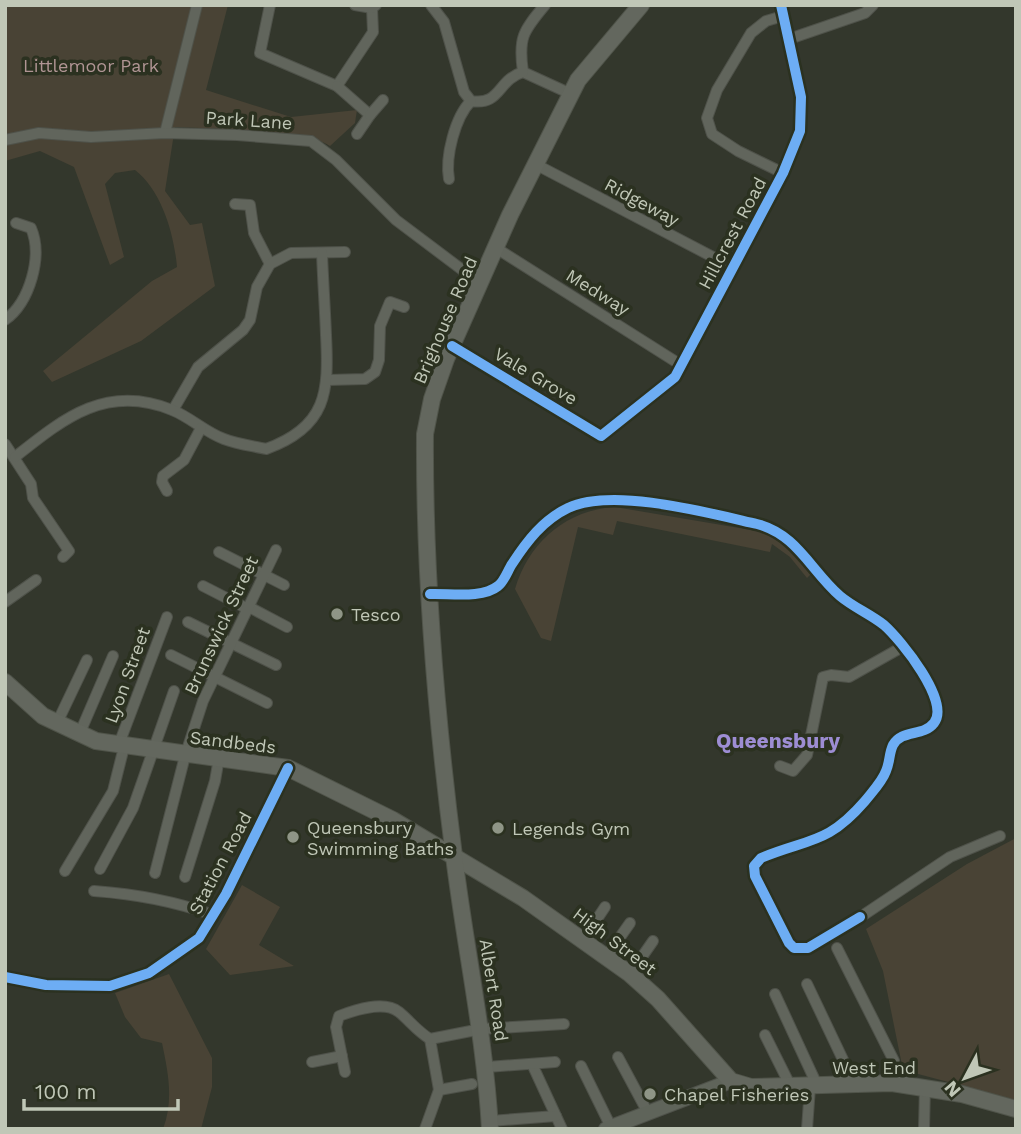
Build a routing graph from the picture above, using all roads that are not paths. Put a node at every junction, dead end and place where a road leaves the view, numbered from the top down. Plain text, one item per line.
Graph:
1 (197, 5) edge
2 (270, 5) edge
3 (355, 5) edge
4 (545, 5) edge
5 (641, 5) edge
6 (873, 5) edge
7 (374, 7) edge
8 (437, 8) edge
9 (782, 10) edge
10 (789, 39) junction
11 (523, 72) junction
12 (337, 86) junction
13 (570, 94) junction
14 (383, 100) dead end
15 (471, 101) junction
16 (370, 115) junction
17 (165, 133) junction
18 (357, 134) dead end
19 (5, 140) edge
20 (535, 164) junction
21 (446, 172) dead end
22 (783, 173) junction
23 (235, 204) dead end
24 (16, 223) dead end
25 (496, 248) junction
26 (345, 252) dead end
27 (322, 253) junction
28 (270, 264) junction
29 (734, 268) junction
30 (481, 284) junction
31 (404, 307) dead end
32 (5, 320) edge
33 (452, 346) junction
34 (681, 365) junction
35 (328, 380) junction
36 (173, 410) junction
37 (201, 428) junction
38 (601, 436) joint
39 (5, 444) edge
40 (15, 457) junction
41 (167, 491) dead end
42 (276, 550) dead end
43 (69, 552) dead end
44 (219, 552) dead end
45 (265, 575) junction
46 (36, 580) dead end
47 (284, 584) dead end
48 (203, 586) dead end
49 (430, 594) junction
50 (5, 602) edge
51 (249, 608) junction
52 (167, 617) dead end
53 (188, 622) dead end
54 (287, 627) dead end
55 (232, 642) junction
56 (904, 646) junction
57 (171, 655) dead end
58 (113, 656) dead end
59 (87, 660) dead end
60 (276, 665) dead end
61 (215, 676) junction
62 (5, 682) edge
63 (174, 691) dead end
64 (267, 703) dead end
65 (57, 723) junction
66 (79, 734) junction
67 (122, 746) junction
68 (154, 749) junction
69 (185, 755) junction
70 (219, 758) junction
71 (780, 766) dead end
72 (288, 768) junction
73 (793, 771) junction
74 (797, 783) dead end
75 (1000, 836) dead end
76 (454, 858) junction
77 (100, 869) dead end
78 (65, 871) dead end
79 (155, 873) dead end
80 (184, 877) dead end
81 (94, 891) dead end
82 (605, 907) dead end
83 (213, 915) junction
84 (630, 923) dead end
85 (583, 940) junction
86 (653, 941) dead end
87 (837, 948) dead end
88 (606, 957) junction
89 (630, 974) junction
90 (5, 977) edge
91 (807, 984) dead end
92 (775, 994) dead end
93 (564, 1024) dead end
94 (481, 1029) junction
95 (765, 1035) dead end
96 (429, 1039) junction
97 (342, 1056) junction
98 (618, 1057) dead end
99 (312, 1062) dead end
100 (555, 1062) dead end
101 (532, 1064) junction
102 (581, 1066) dead end
103 (486, 1067) junction
104 (345, 1072) dead end
105 (731, 1081) junction
106 (892, 1083) junction
107 (472, 1084) dead end
108 (855, 1085) junction
109 (925, 1086) junction
110 (791, 1087) junction
111 (814, 1087) junction
112 (439, 1090) junction
113 (1016, 1109) edge
114 (648, 1113) junction
115 (556, 1116) junction
116 (490, 1125) edge
117 (609, 1128) edge
118 (425, 1129) edge
119 (562, 1129) edge
120 (807, 1129) edge
121 (924, 1129) edge

1 - 17 street
2 - 12 street
3 - 7 street
4 - 11 street
5 - 13 main road, Brighouse Road
6 - 10 street
7 - 12 street
8 - 15 street
9 - 10 street, Hillcrest Road
9 - 22 street
10 - 22 street, Hillcrest Road
11 - 13 street
11 - 15 street
12 - 16 street
13 - 20 main road, Brighouse Road
14 - 16 street
15 - 21 street
16 - 18 street
17 - 19 street, Park Lane
17 - 30 street, Park Lane
20 - 25 main road, Brighouse Road
20 - 29 street, Ridgeway
22 - 29 street, Hillcrest Road
23 - 28 street
24 - 32 street
25 - 30 main road, Brighouse Road
25 - 34 street, Medway
26 - 27 street
27 - 28 street
27 - 35 street
28 - 36 street
29 - 34 street, Hillcrest Road
30 - 33 main road, Brighouse Road
31 - 35 street
33 - 38 street, Vale Grove
33 - 49 main road, Brighouse Road
34 - 38 street, Hillcrest Road
35 - 37 street
36 - 37 street
36 - 40 street
37 - 41 street
39 - 40 street
40 - 43 street
42 - 45 street, Brunswick Street
44 - 45 street
45 - 47 street
45 - 51 street, Brunswick Street
46 - 50 street
48 - 51 street
49 - 56 street
49 - 76 main road, Brighouse Road
51 - 54 street
51 - 55 street, Brunswick Street
52 - 67 street, Lyon Street
53 - 55 street
55 - 60 street
55 - 61 street, Brunswick Street
56 - 73 street
56 - 75 street
57 - 61 street
58 - 66 street
59 - 65 street
61 - 64 street
61 - 69 street, Brunswick Street
62 - 65 main road, Sandbeds
63 - 68 street
65 - 66 main road, Sandbeds
66 - 67 main road, Sandbeds
67 - 68 main road, Sandbeds
67 - 78 street, Lyon Street
68 - 69 main road, Sandbeds
68 - 77 street
69 - 70 main road, Sandbeds
69 - 79 street, Brunswick Street
70 - 72 main road, Sandbeds
70 - 80 street
71 - 73 street
72 - 76 main road, Sandbeds
72 - 83 street, Station Road
73 - 74 street
76 - 85 main road, High Street
76 - 94 main road, Albert Road
81 - 83 street
82 - 85 street
83 - 90 street, Station Road
84 - 88 street
85 - 88 main road, High Street
86 - 89 street
87 - 106 street
88 - 89 main road, High Street
89 - 105 main road, High Street
91 - 108 street
92 - 111 street
93 - 94 street
94 - 96 street
94 - 103 main road, Albert Road
95 - 110 street
96 - 97 street
96 - 112 street
97 - 99 street
97 - 104 street
98 - 114 street
100 - 101 street
101 - 103 street
101 - 115 street
102 - 117 street
103 - 116 main road, Albert Road
105 - 110 main road, West End
105 - 114 street
106 - 108 main road, West End
106 - 109 main road, West End
107 - 112 street
108 - 111 main road, West End
109 - 113 main road, West End
109 - 121 street
110 - 111 main road, West End
111 - 120 street
112 - 118 street
114 - 117 street
115 - 116 street
115 - 119 street

